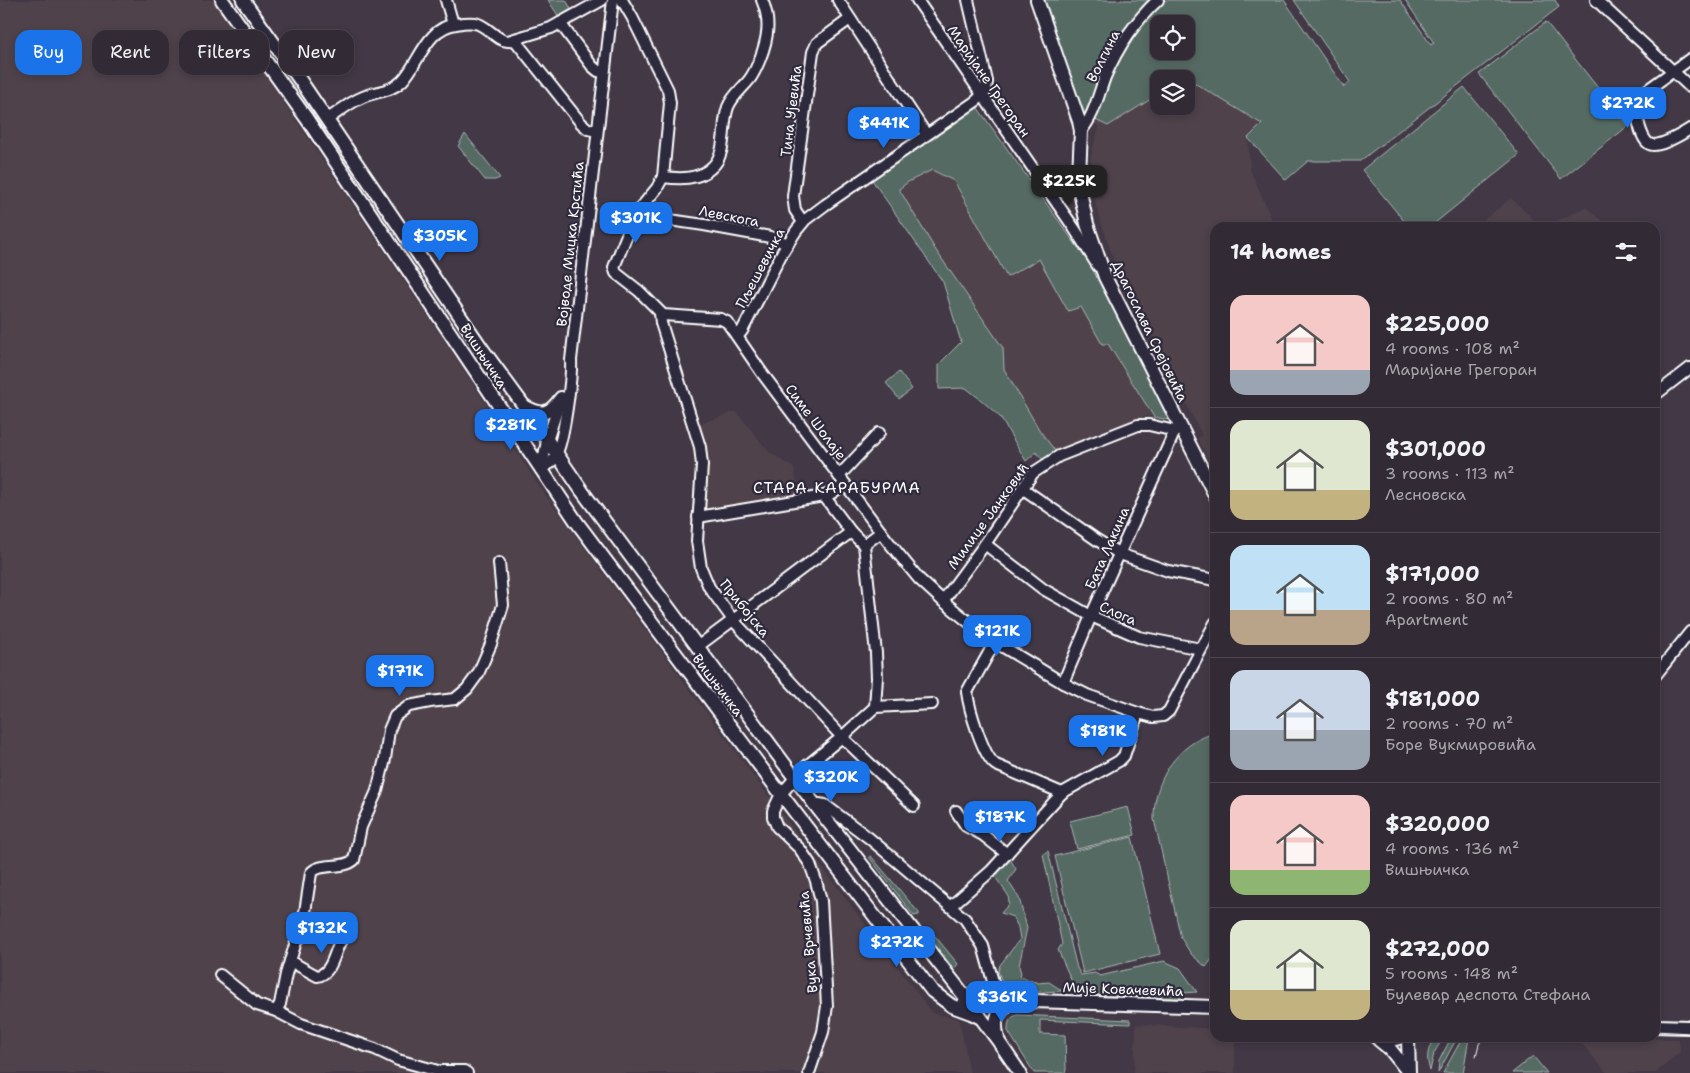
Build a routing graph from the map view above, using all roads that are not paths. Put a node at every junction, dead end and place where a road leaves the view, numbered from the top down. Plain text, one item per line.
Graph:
1 (222, 0) edge
2 (243, 0) edge
3 (446, 0) edge
4 (602, 0) edge
5 (613, 0) edge
6 (622, 0) edge
7 (762, 0) edge
8 (838, 0) edge
9 (917, 0) edge
10 (968, 0) edge
11 (1037, 0) edge
12 (1158, 0) edge
13 (1596, 0) edge
14 (850, 19) junction
15 (560, 23) junction
16 (453, 24) junction
17 (514, 39) junction
18 (1690, 59) edge
19 (1673, 71) junction
20 (604, 72) junction
21 (1690, 87) edge
22 (982, 96) junction
23 (327, 120) junction
24 (1690, 129) edge
25 (1081, 130) junction
26 (597, 131) junction
27 (926, 134) junction
28 (663, 177) junction
29 (635, 215) junction
30 (803, 222) junction
31 (788, 244) junction
32 (1105, 277) junction
33 (660, 313) junction
34 (738, 336) junction
35 (571, 360) junction
36 (1690, 368) edge
37 (1660, 392) edge
38 (561, 398) junction
39 (524, 406) junction
40 (1178, 429) junction
41 (879, 433) dead end
42 (547, 441) junction
43 (557, 455) junction
44 (541, 470) junction
45 (842, 480) junction
46 (1210, 486) edge
47 (1022, 488) junction
48 (824, 496) junction
49 (698, 517) junction
50 (851, 532) junction
51 (881, 532) junction
52 (985, 544) junction
53 (864, 545) junction
54 (1120, 554) junction
55 (499, 562) dead end
56 (1210, 579) edge
57 (944, 601) junction
58 (1091, 616) junction
59 (733, 620) junction
60 (1210, 632) edge
61 (1690, 632) edge
62 (995, 642) junction
63 (697, 647) junction
64 (1201, 649) junction
65 (1660, 670) edge
66 (1063, 682) junction
67 (932, 704) dead end
68 (875, 706) junction
69 (1138, 713) junction
70 (842, 737) junction
71 (794, 778) junction
72 (1062, 793) junction
73 (781, 794) junction
74 (816, 806) junction
75 (914, 806) dead end
76 (956, 811) dead end
77 (1006, 854) junction
78 (951, 906) junction
79 (348, 930) dead end
80 (290, 962) junction
81 (220, 975) dead end
82 (944, 1001) junction
83 (1012, 1001) junction
84 (997, 1002) junction
85 (970, 1003) junction
86 (1210, 1007) edge
87 (276, 1012) junction
88 (983, 1020) junction
89 (1660, 1026) edge
90 (1690, 1027) edge
91 (999, 1042) junction
92 (1381, 1042) edge
93 (1408, 1042) edge
94 (466, 1073) edge
95 (810, 1073) edge
96 (1020, 1073) edge
97 (1409, 1073) edge

1 - 44 main road, Вишњичка
2 - 23 main road, Вишњичка
3 - 16 street
4 - 15 street
5 - 20 street, Војводе Мицка Крстића
6 - 28 street
7 - 28 street
8 - 14 street
9 - 22 street, Маријане Грегоран
10 - 22 street
11 - 25 main road, Драгослава Срејовића
12 - 25 street, Волгина
13 - 19 street
14 - 27 street
14 - 30 street, Тина Ујевића
15 - 17 street
15 - 20 street
16 - 17 street
16 - 23 street
17 - 26 street
18 - 19 street
19 - 21 street
19 - 24 street
20 - 26 street, Војводе Мицка Крстића
22 - 27 street, Пљешевичка
22 - 32 street, Маријане Грегоран
23 - 39 main road, Вишњичка
25 - 32 main road, Драгослава Срејовића
26 - 35 street, Војводе Мицка Крстића
27 - 30 street, Пљешевичка
28 - 29 street
29 - 31 street, Левскога
29 - 33 street
30 - 31 street, Пљешевичка
31 - 34 street, Пљешевичка
32 - 40 main road, Драгослава Срејовића
33 - 34 street, Симе Шолаје
33 - 49 street, Прибојска
34 - 45 street, Симе Шолаје
35 - 38 street, Војводе Мицка Крстића
35 - 43 street, Војводе Мицка Крстића
36 - 37 street
38 - 39 main road
38 - 42 street, Војводе Мицка Крстића
39 - 42 main road, Вишњичка
40 - 46 main road, Драгослава Срејовића
40 - 47 street, Милице Јанковић
40 - 54 street, Бата Лакина
41 - 45 street
42 - 43 main road, Вишњичка
42 - 44 street, Војводе Мицка Крстића
43 - 44 street
43 - 63 main road, Вишњичка
44 - 73 main road, Вишњичка
45 - 48 street
45 - 51 street, Симе Шолаје
47 - 52 street, Милице Јанковић
47 - 54 street
48 - 49 street
48 - 50 street
49 - 59 street, Прибојска
50 - 53 street
50 - 59 street
51 - 53 street
51 - 57 street, Симе Шолаје
52 - 57 street, Милице Јанковић
52 - 58 street, Слога
53 - 68 street
54 - 56 street
54 - 58 street, Бата Лакина
55 - 80 street
57 - 62 street, Симе Шолаје
58 - 64 street, Слога
58 - 66 street, Бата Лакина
59 - 63 street
59 - 70 street, Прибојска
60 - 64 street, Симе Шолаје
61 - 65 street
62 - 66 street, Симе Шолаје
62 - 72 street
63 - 71 main road, Вишњичка
64 - 69 street, Симе Шолаје
66 - 69 street, Симе Шолаје
67 - 68 street
68 - 70 street
69 - 72 street
70 - 71 street
70 - 75 street, Прибојска
71 - 73 street
71 - 74 main road, Вишњичка
72 - 77 street
73 - 82 main road, Вишњичка
73 - 95 street, Вука Врчевића
74 - 78 street
74 - 85 main road, Вишњичка
76 - 77 street
77 - 78 street
78 - 84 street
79 - 80 street
80 - 87 street
81 - 87 street
82 - 85 main road, Мије Ковачевића
82 - 88 main road, Вишњичка
83 - 84 main road, Мије Ковачевића
83 - 86 main road, Мије Ковачевића
83 - 91 main road
84 - 85 main road, Мије Ковачевића
85 - 88 main road, Вишњичка
87 - 94 street
88 - 91 main road, Вишњичка
89 - 90 main road
91 - 96 main road, Вишњичка
92 - 97 main road
93 - 97 main road

